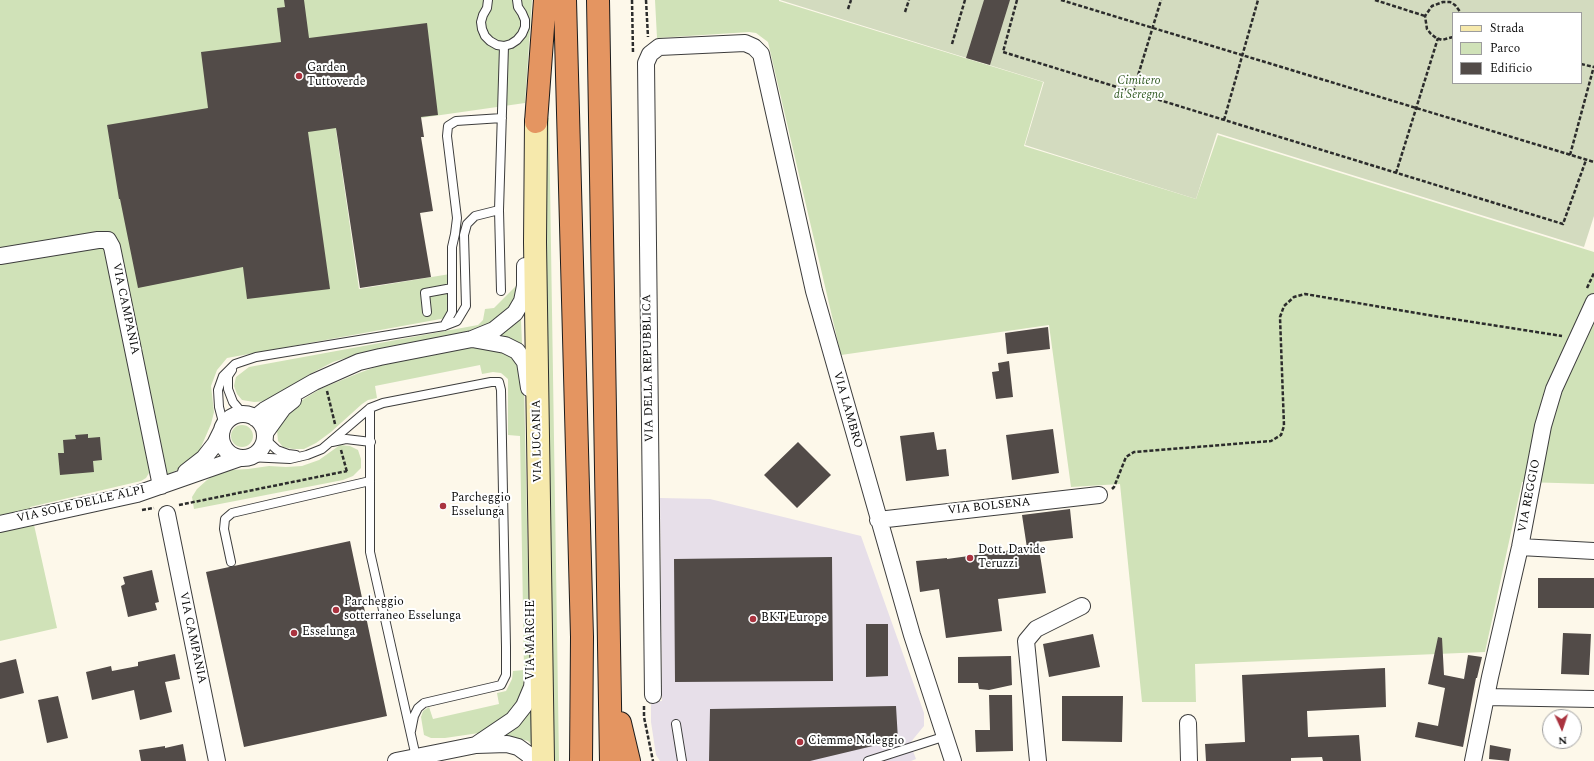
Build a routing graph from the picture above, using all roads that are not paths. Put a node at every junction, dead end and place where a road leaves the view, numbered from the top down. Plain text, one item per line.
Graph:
1 (488, 0) edge
2 (517, 0) edge
3 (545, 0) edge
4 (565, 0) edge
5 (598, 0) edge
6 (504, 46) junction
7 (760, 54) joint
8 (502, 118) junction
9 (536, 122) junction
10 (499, 210) junction
11 (0, 256) edge
12 (452, 288) junction
13 (501, 291) dead end
14 (1594, 302) edge
15 (427, 312) dead end
16 (444, 326) junction
17 (472, 339) junction
18 (236, 364) junction
19 (319, 379) junction
20 (370, 408) junction
21 (250, 416) junction
22 (223, 428) junction
23 (265, 436) junction
24 (338, 437) junction
25 (370, 442) junction
26 (307, 455) junction
27 (244, 458) junction
28 (370, 481) junction
29 (162, 486) junction
30 (1099, 495) road end
31 (170, 510) road end
32 (878, 520) junction
33 (0, 524) edge
34 (1520, 547) junction
35 (1594, 551) edge
36 (539, 558) junction
37 (231, 562) dead end
38 (1082, 606) dead end
39 (610, 679) junction
40 (653, 695) dead end
41 (1486, 697) junction
42 (1594, 699) edge
43 (1188, 723) dead end
44 (676, 724) dead end
45 (411, 731) junction
46 (946, 736) junction
47 (476, 745) junction
48 (416, 757) junction
49 (217, 761) edge
50 (396, 761) edge
51 (532, 761) edge
52 (543, 761) edge
53 (581, 761) edge
54 (611, 761) edge
55 (629, 761) edge
56 (682, 761) edge
57 (868, 761) edge
58 (953, 761) edge
59 (1038, 761) edge
60 (1189, 761) edge
61 (1473, 761) edge

1 - 6 lane
2 - 6 lane
3 - 9 highway
4 - 53 highway
5 - 39 highway
6 - 8 lane
7 - 32 street, VIA LAMBRO
7 - 40 street, VIA DELLA REPUBBLICA
8 - 10 lane
8 - 12 lane
9 - 17 street
9 - 36 street, VIA LUCANIA
10 - 13 lane
10 - 16 lane
11 - 29 street, VIA CAMPANIA
12 - 15 lane
12 - 16 lane
14 - 34 street, VIA REGGIO
16 - 18 lane
17 - 19 street, VIA SOLE DELLE ALPI
17 - 36 street
18 - 21 lane
18 - 22 lane
19 - 21 street, VIA SOLE DELLE ALPI
19 - 23 street, VIA SOLE DELLE ALPI
20 - 24 lane
20 - 25 lane
20 - 45 lane
21 - 22 street, VIA SOLE DELLE ALPI
21 - 23 street
22 - 27 street
22 - 29 street, VIA SOLE DELLE ALPI
23 - 26 lane
23 - 27 street, VIA SOLE DELLE ALPI
24 - 25 lane
24 - 26 lane
25 - 28 lane
26 - 27 lane
27 - 29 street, VIA SOLE DELLE ALPI
28 - 37 lane
28 - 45 lane
29 - 33 street, VIA SOLE DELLE ALPI
30 - 32 street, VIA BOLSENA
31 - 49 street, VIA CAMPANIA
32 - 46 street, VIA LAMBRO
34 - 35 street
34 - 41 street, VIA REGGIO
36 - 47 street, VIA MARCHE
36 - 52 street, VIA LUCANIA
38 - 59 street
39 - 54 highway
39 - 55 highway
41 - 42 street
41 - 61 street, VIA REGGIO
43 - 60 street
44 - 56 lane
45 - 48 lane
46 - 57 lane
46 - 58 street, VIA LAMBRO
47 - 48 street, VIA MARCHE
47 - 51 street, VIA MARCHE
48 - 50 street, VIA MARCHE

